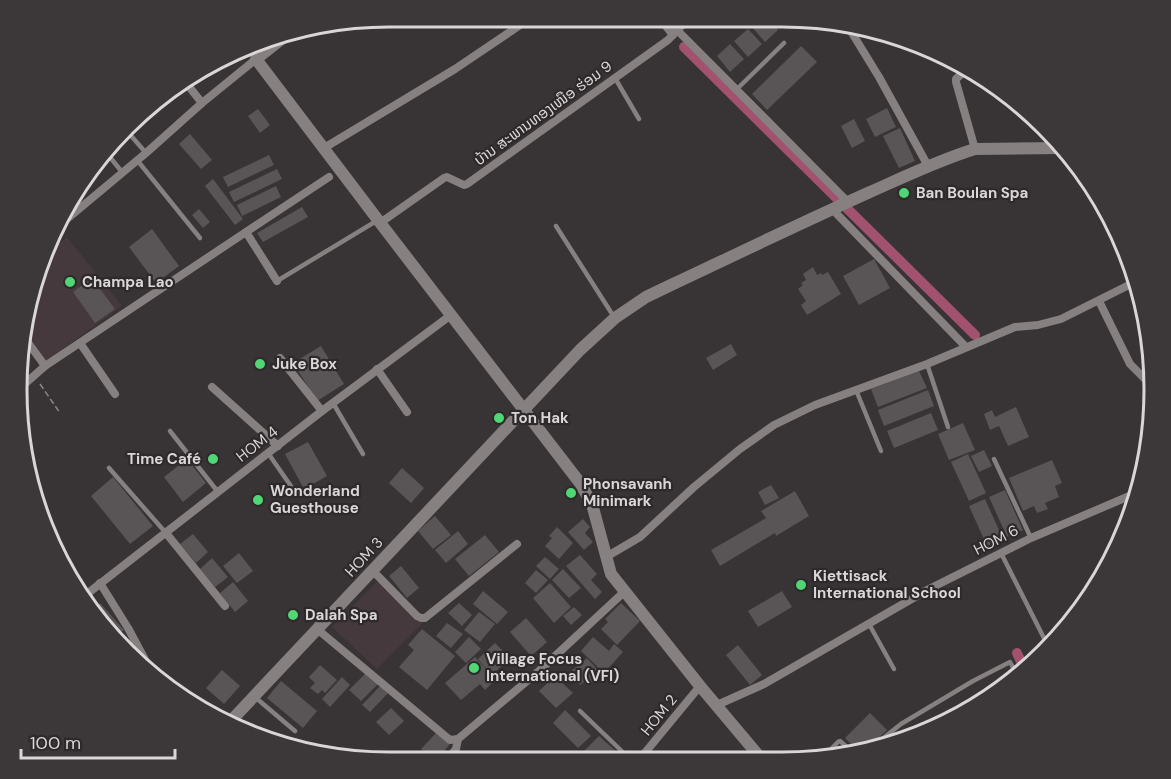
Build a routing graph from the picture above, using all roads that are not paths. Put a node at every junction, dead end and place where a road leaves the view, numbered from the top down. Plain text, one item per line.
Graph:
1 (517, 27) edge
2 (668, 27) edge
3 (680, 27) edge
4 (675, 33) junction
5 (853, 34) edge
6 (784, 44) dead end
7 (272, 46) edge
8 (256, 59) junction
9 (961, 75) edge
10 (615, 78) junction
11 (189, 87) edge
12 (737, 89) junction
13 (202, 103) junction
14 (639, 119) dead end
15 (131, 135) edge
16 (324, 148) junction
17 (1052, 148) edge
18 (975, 149) junction
19 (146, 153) junction
20 (111, 158) edge
21 (137, 160) junction
22 (928, 166) junction
23 (122, 172) junction
24 (329, 177) dead end
25 (848, 202) junction
26 (832, 209) junction
27 (73, 214) edge
28 (379, 222) junction
29 (556, 226) dead end
30 (246, 232) junction
31 (200, 238) dead end
32 (277, 281) joint
33 (1129, 285) edge
34 (1099, 301) junction
35 (451, 315) junction
36 (615, 318) junction
37 (80, 343) junction
38 (30, 345) edge
39 (966, 347) junction
40 (280, 358) dead end
41 (927, 364) junction
42 (45, 366) junction
43 (377, 369) junction
44 (1143, 377) edge
45 (27, 382) edge
46 (212, 387) dead end
47 (855, 390) junction
48 (115, 394) dead end
49 (333, 403) junction
50 (523, 410) junction
51 (322, 411) junction
52 (407, 412) dead end
53 (948, 426) dead end
54 (170, 430) dead end
55 (278, 446) junction
56 (881, 451) dead end
57 (268, 453) junction
58 (363, 454) dead end
59 (994, 459) dead end
60 (109, 468) dead end
61 (218, 492) junction
62 (294, 492) dead end
63 (1128, 497) edge
64 (166, 533) junction
65 (1031, 538) junction
66 (517, 544) dead end
67 (1001, 554) junction
68 (606, 557) junction
69 (372, 570) junction
70 (100, 583) junction
71 (89, 592) edge
72 (624, 592) junction
73 (225, 606) dead end
74 (869, 624) junction
75 (317, 629) junction
76 (1044, 639) edge
77 (142, 655) edge
78 (1013, 668) edge
79 (894, 669) dead end
80 (700, 686) junction
81 (254, 696) junction
82 (717, 705) junction
83 (580, 711) dead end
84 (234, 717) edge
85 (295, 731) dead end
86 (884, 737) edge
87 (458, 739) junction
88 (846, 746) edge
89 (831, 749) edge
90 (454, 752) edge
91 (624, 752) edge
92 (646, 752) edge
93 (756, 752) edge

1 - 16 street
2 - 4 street
3 - 4 street, ບ້ານ ສະພານທອງເໜືອ ຮ່ອມ 9
4 - 10 street, ບ້ານ ສະພານທອງເໜືອ ຮ່ອມ 9
4 - 12 street
5 - 22 street
6 - 12 lane
7 - 8 street
8 - 13 street
8 - 16 street
9 - 18 street
10 - 14 lane
10 - 28 street, ບ້ານ ສະພານທອງເໜືອ ຮ່ອມ 9
11 - 13 street
12 - 25 street
13 - 19 street
15 - 19 lane
16 - 28 street
17 - 18 street, HOM 3
18 - 22 street, HOM 3
19 - 21 street
20 - 23 lane
21 - 23 street
21 - 31 lane
22 - 25 street, HOM 3
23 - 27 street
24 - 30 street
25 - 26 street, HOM 3
26 - 36 street, HOM 3
26 - 39 street
28 - 32 lane
28 - 35 street
29 - 36 lane
30 - 32 street
30 - 37 street
33 - 34 street
34 - 39 street
34 - 44 street
35 - 43 street, HOM 4
35 - 50 street
36 - 50 street, HOM 3
37 - 42 street
37 - 48 street
38 - 42 street
39 - 41 street
40 - 51 street
41 - 47 street
41 - 53 lane
42 - 45 street
43 - 49 street, HOM 4
43 - 52 street
46 - 55 street
47 - 56 lane
47 - 68 street
49 - 51 street, HOM 4
49 - 58 lane
50 - 68 street
50 - 69 street, HOM 3
51 - 55 street, HOM 4
54 - 61 lane
55 - 57 street, HOM 4
57 - 61 street, HOM 4
57 - 62 lane
59 - 65 lane
60 - 64 lane
61 - 64 street, HOM 4
63 - 65 street, HOM 6
64 - 70 street, HOM 4
64 - 73 street
65 - 67 street, HOM 6
66 - 69 street
67 - 74 street, HOM 6
67 - 76 lane
68 - 72 street
69 - 75 street, HOM 3
70 - 71 street, HOM 4
70 - 77 street
72 - 80 street
72 - 87 street
74 - 79 lane
74 - 82 street, HOM 6
75 - 81 street, HOM 3
75 - 87 street
78 - 86 lane
80 - 82 street
80 - 92 street, HOM 2
81 - 84 street, HOM 3
81 - 85 lane
82 - 93 street
83 - 91 lane
87 - 90 street
88 - 89 lane

